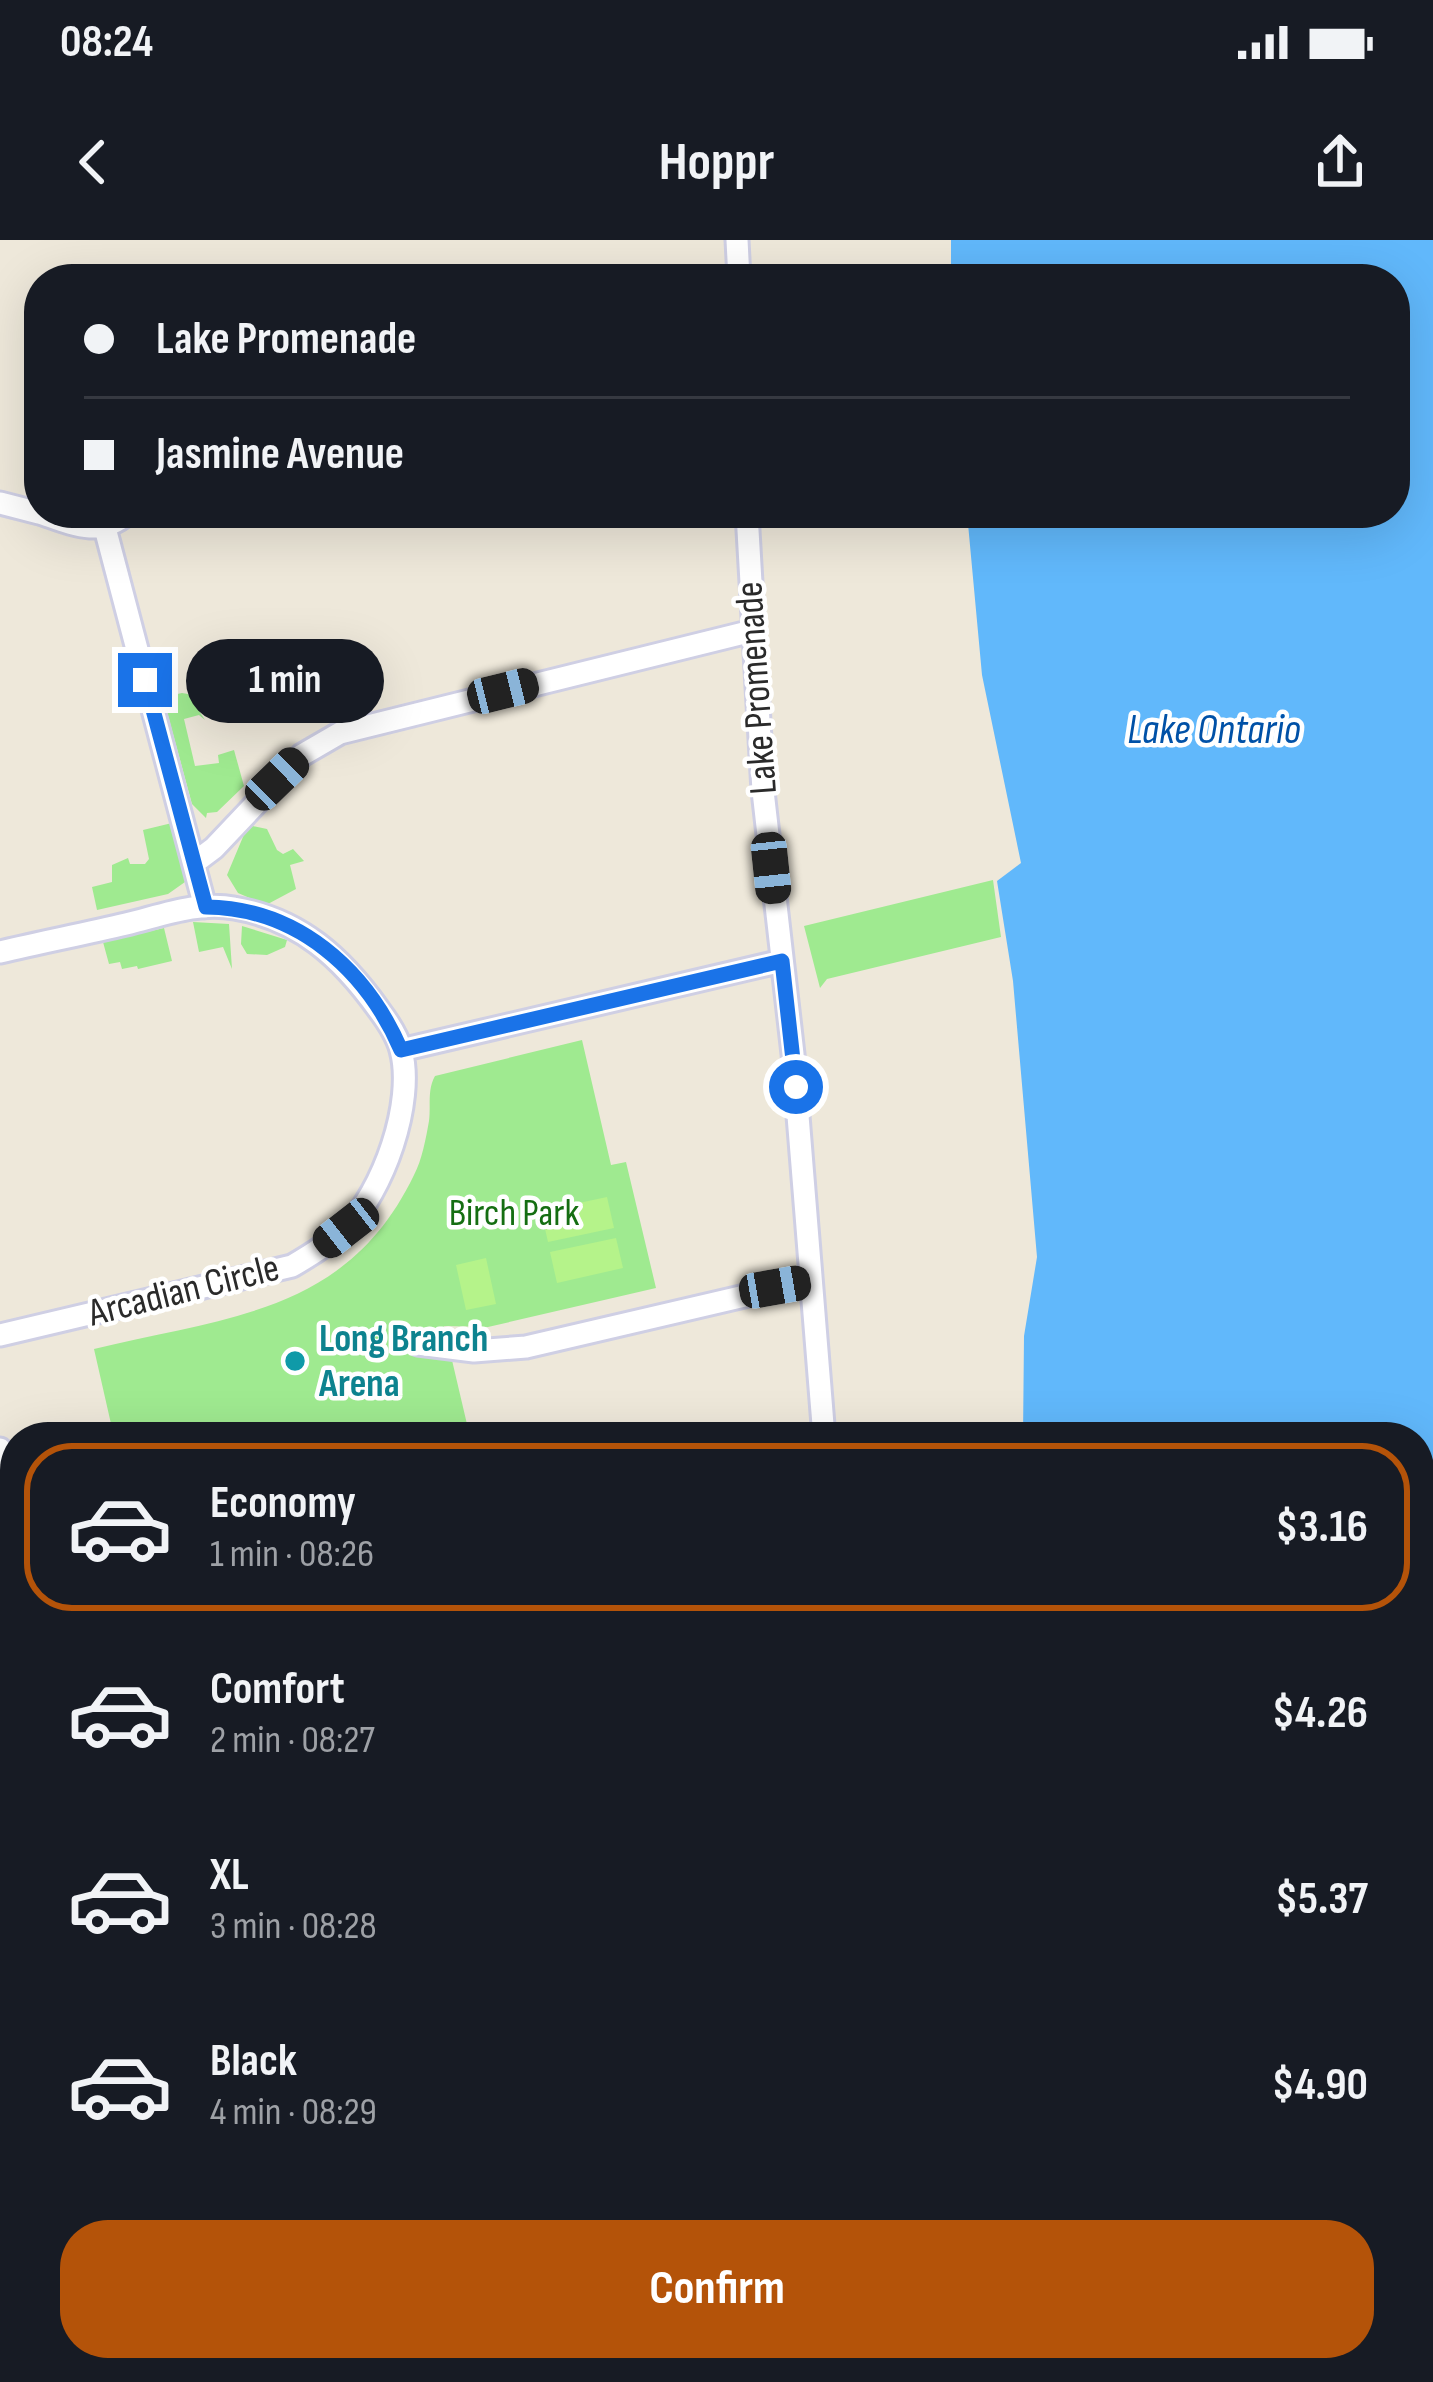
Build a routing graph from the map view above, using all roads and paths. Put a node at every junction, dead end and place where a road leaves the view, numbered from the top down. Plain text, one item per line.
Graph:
1 (105, 528) edge
2 (748, 528) edge
3 (752, 631) junction
4 (194, 863) junction
5 (206, 907) junction
6 (0, 952) edge
7 (782, 961) junction
8 (401, 1050) junction
9 (809, 1281) junction
10 (0, 1335) edge
11 (418, 1344) dead end
12 (823, 1422) edge

1 - 4 street
2 - 3 street, Lake Promenade
3 - 4 street
3 - 7 street, Lake Promenade
4 - 5 street
5 - 6 street
5 - 8 street
7 - 8 street
7 - 9 street, Lake Promenade
8 - 10 street, Arcadian Circle
9 - 11 street
9 - 12 street, Lake Promenade

